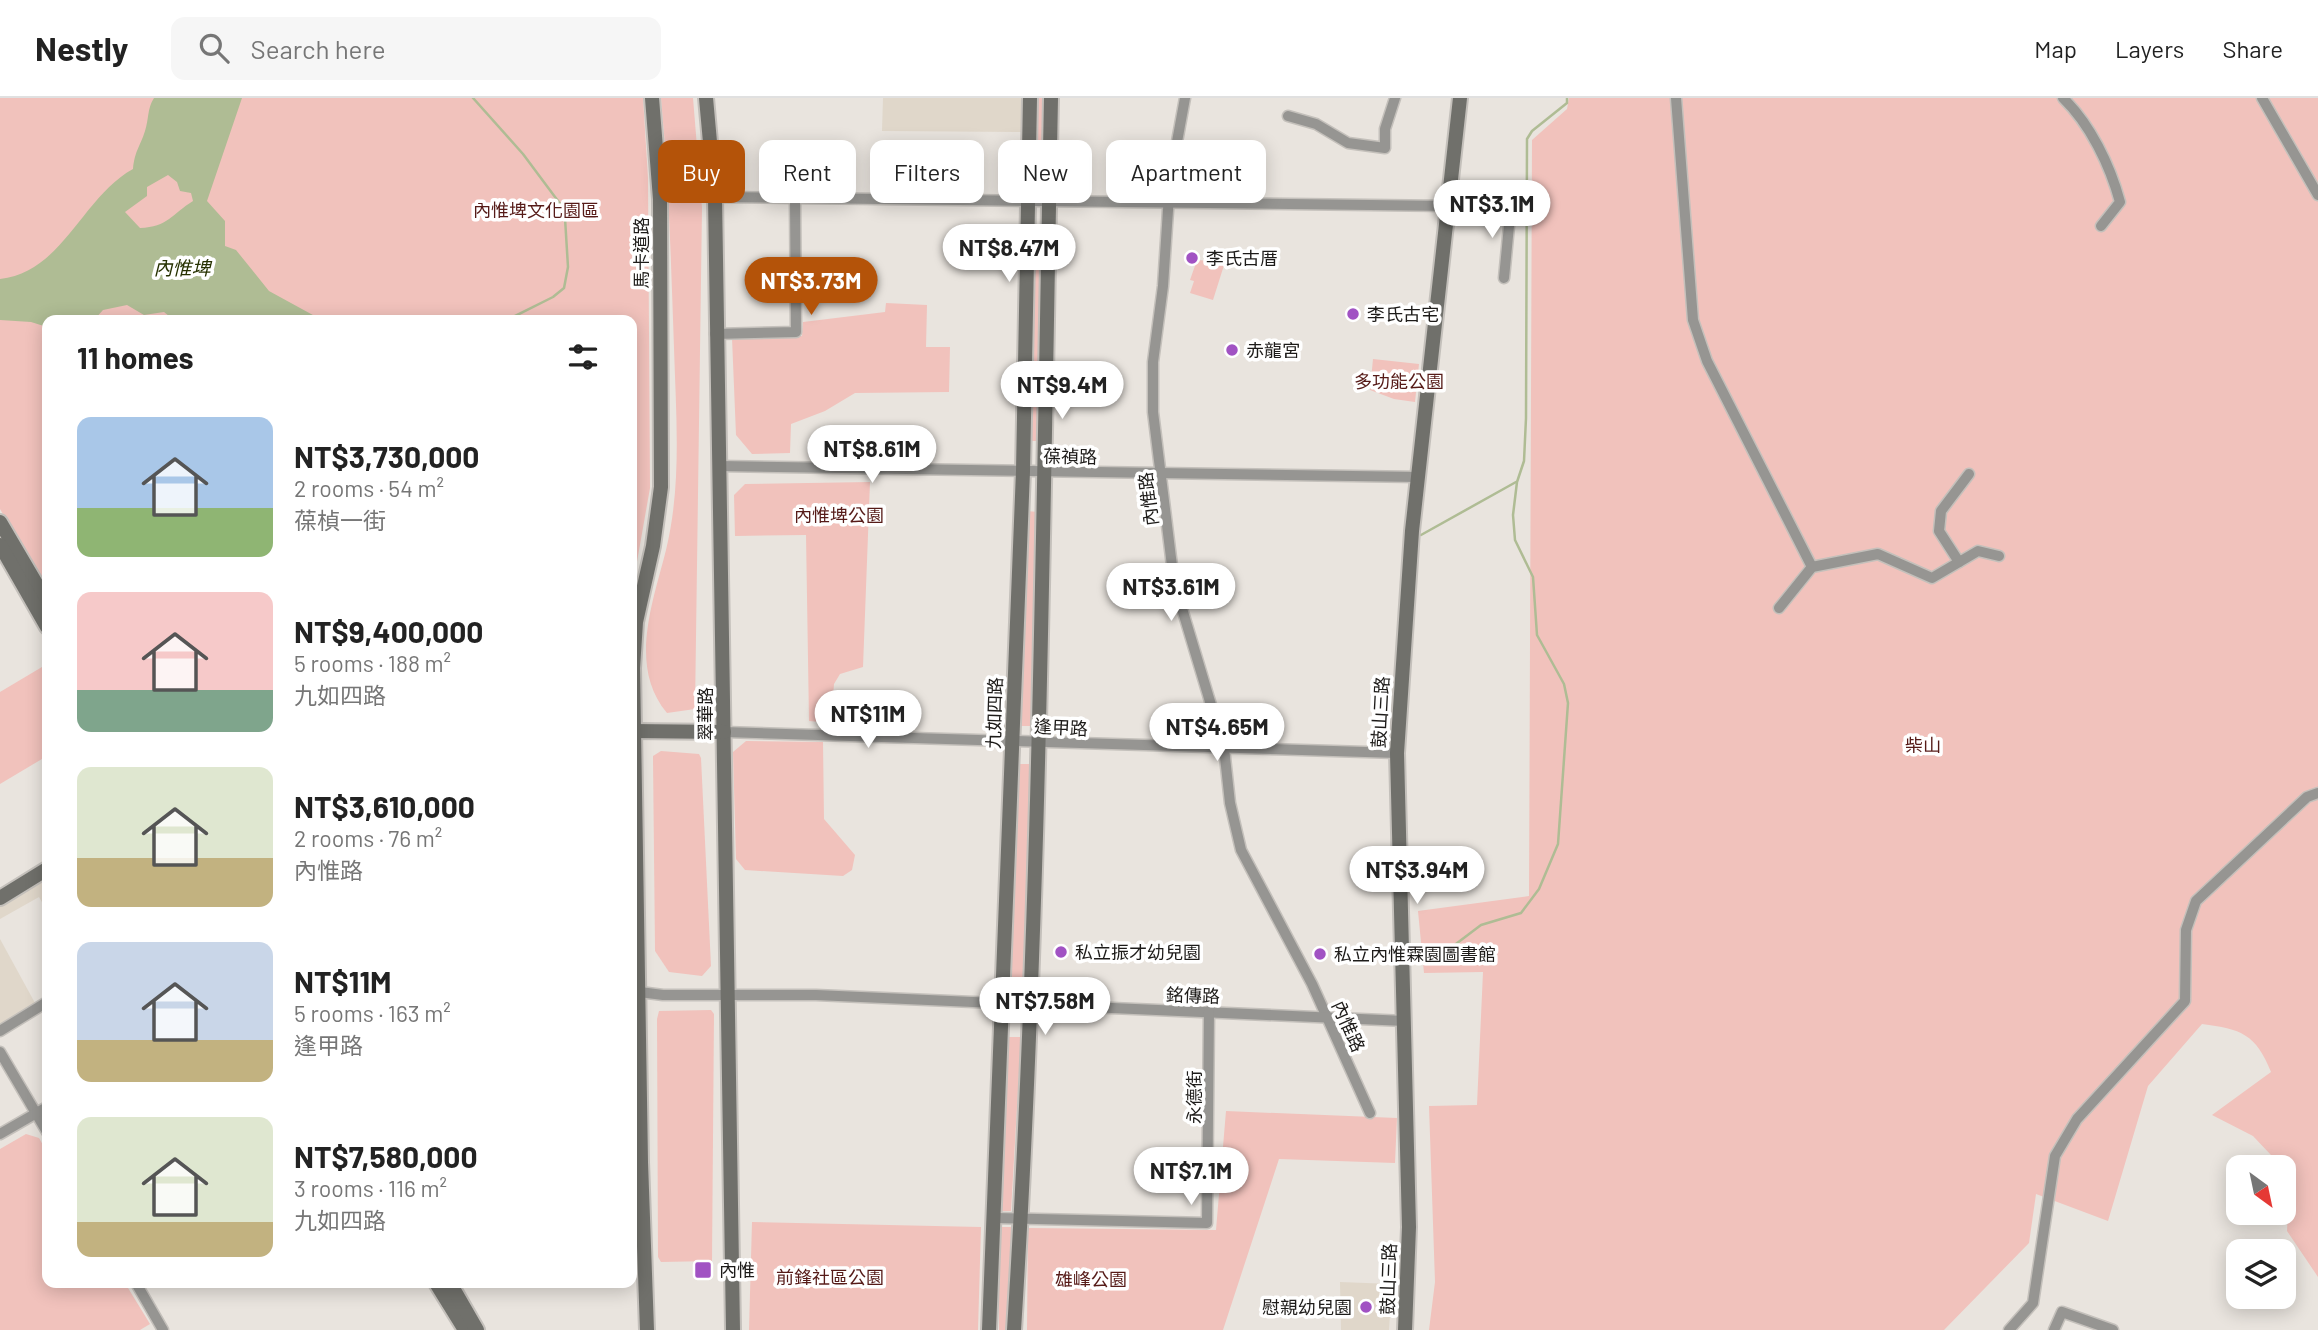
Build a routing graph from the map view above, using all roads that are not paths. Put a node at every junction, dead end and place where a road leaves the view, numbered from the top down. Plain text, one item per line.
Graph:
1 (652, 98) edge
2 (706, 98) edge
3 (1030, 98) edge
4 (1051, 98) edge
5 (1185, 98) edge
6 (1395, 98) edge
7 (1459, 98) edge
8 (1675, 98) edge
9 (2063, 98) edge
10 (2262, 98) edge
11 (1288, 116) dead end
12 (710, 140) edge
13 (1029, 140) edge
14 (1050, 140) edge
15 (1175, 140) edge
16 (2318, 195) edge
17 (856, 199) edge
18 (998, 201) edge
19 (715, 203) edge
20 (794, 203) edge
21 (1028, 203) edge
22 (1049, 203) edge
23 (1168, 203) edge
24 (1238, 203) edge
25 (1511, 205) dead end
26 (1449, 206) junction
27 (2101, 226) dead end
28 (1504, 278) dead end
29 (715, 334) junction
30 (720, 466) junction
31 (1023, 471) junction
32 (1043, 471) junction
33 (1161, 473) junction
34 (1969, 474) dead end
35 (1419, 477) junction
36 (0, 522) edge
37 (0, 545) edge
38 (1999, 556) dead end
39 (1959, 562) junction
40 (1812, 567) junction
41 (42, 593) edge
42 (1779, 608) dead end
43 (637, 617) edge
44 (42, 618) edge
45 (637, 731) edge
46 (724, 732) junction
47 (1012, 740) junction
48 (1038, 743) junction
49 (1224, 748) junction
50 (1397, 754) junction
51 (2318, 793) edge
52 (42, 872) edge
53 (0, 898) edge
54 (637, 992) edge
55 (728, 995) junction
56 (1003, 1003) junction
57 (1029, 1004) junction
58 (42, 1005) edge
59 (1209, 1011) junction
60 (1328, 1017) junction
61 (1405, 1021) junction
62 (0, 1031) edge
63 (0, 1052) edge
64 (42, 1110) edge
65 (36, 1113) junction
66 (1370, 1113) dead end
67 (42, 1123) edge
68 (0, 1134) edge
69 (637, 1165) edge
70 (996, 1218) junction
71 (1021, 1218) junction
72 (143, 1288) edge
73 (439, 1288) edge
74 (453, 1288) edge
75 (163, 1330) edge
76 (465, 1330) edge
77 (477, 1330) edge
78 (647, 1330) edge
79 (733, 1330) edge
80 (989, 1330) edge
81 (1014, 1330) edge
82 (1405, 1330) edge
83 (2009, 1330) edge
84 (2054, 1330) edge
85 (2113, 1330) edge

1 - 43 street, 馬卡道路
2 - 12 street, 翠華路
3 - 13 street, 九如四路
4 - 14 street
5 - 15 street, 內惟路
6 - 11 street
7 - 26 street, 鼓山三路
8 - 40 street
9 - 27 street
10 - 16 street
17 - 18 street
19 - 29 street, 翠華路
20 - 29 street
21 - 31 street, 九如四路
22 - 32 street
23 - 33 street, 內惟路
24 - 26 street
25 - 28 street
26 - 35 street, 鼓山三路
29 - 30 street, 翠華路
30 - 31 street, 葆禎路
30 - 46 street, 翠華路
31 - 32 street, 葆禎路
31 - 47 street, 九如四路
32 - 33 street, 葆禎路
32 - 48 street
33 - 35 street, 葆禎路
33 - 49 street, 內惟路
34 - 39 street
35 - 50 street, 鼓山三路
36 - 41 street
37 - 44 street
38 - 39 street
39 - 40 street
40 - 42 street
45 - 46 street
46 - 47 street, 逢甲路
46 - 55 street, 翠華路
47 - 48 street, 逢甲路
47 - 56 street, 九如四路
48 - 49 street, 逢甲路
48 - 57 street
49 - 50 street, 逢甲路
49 - 60 street, 內惟路
50 - 61 street, 鼓山三路
51 - 83 street
52 - 53 street
54 - 55 street, 銘傳路
55 - 56 street, 銘傳路
55 - 79 street, 翠華路
56 - 57 street, 銘傳路
56 - 70 street, 九如四路
57 - 59 street, 銘傳路
57 - 71 street
58 - 62 street
59 - 60 street, 銘傳路
59 - 71 street, 永德街
60 - 61 street, 銘傳路
60 - 66 street, 內惟路
61 - 82 street, 鼓山三路
63 - 65 street
64 - 65 street
65 - 67 street
65 - 68 street
69 - 78 street, 馬卡道路
70 - 71 street, 永德街
70 - 80 street, 九如四路
71 - 81 street
72 - 75 street
73 - 76 street
74 - 77 street
84 - 85 street

